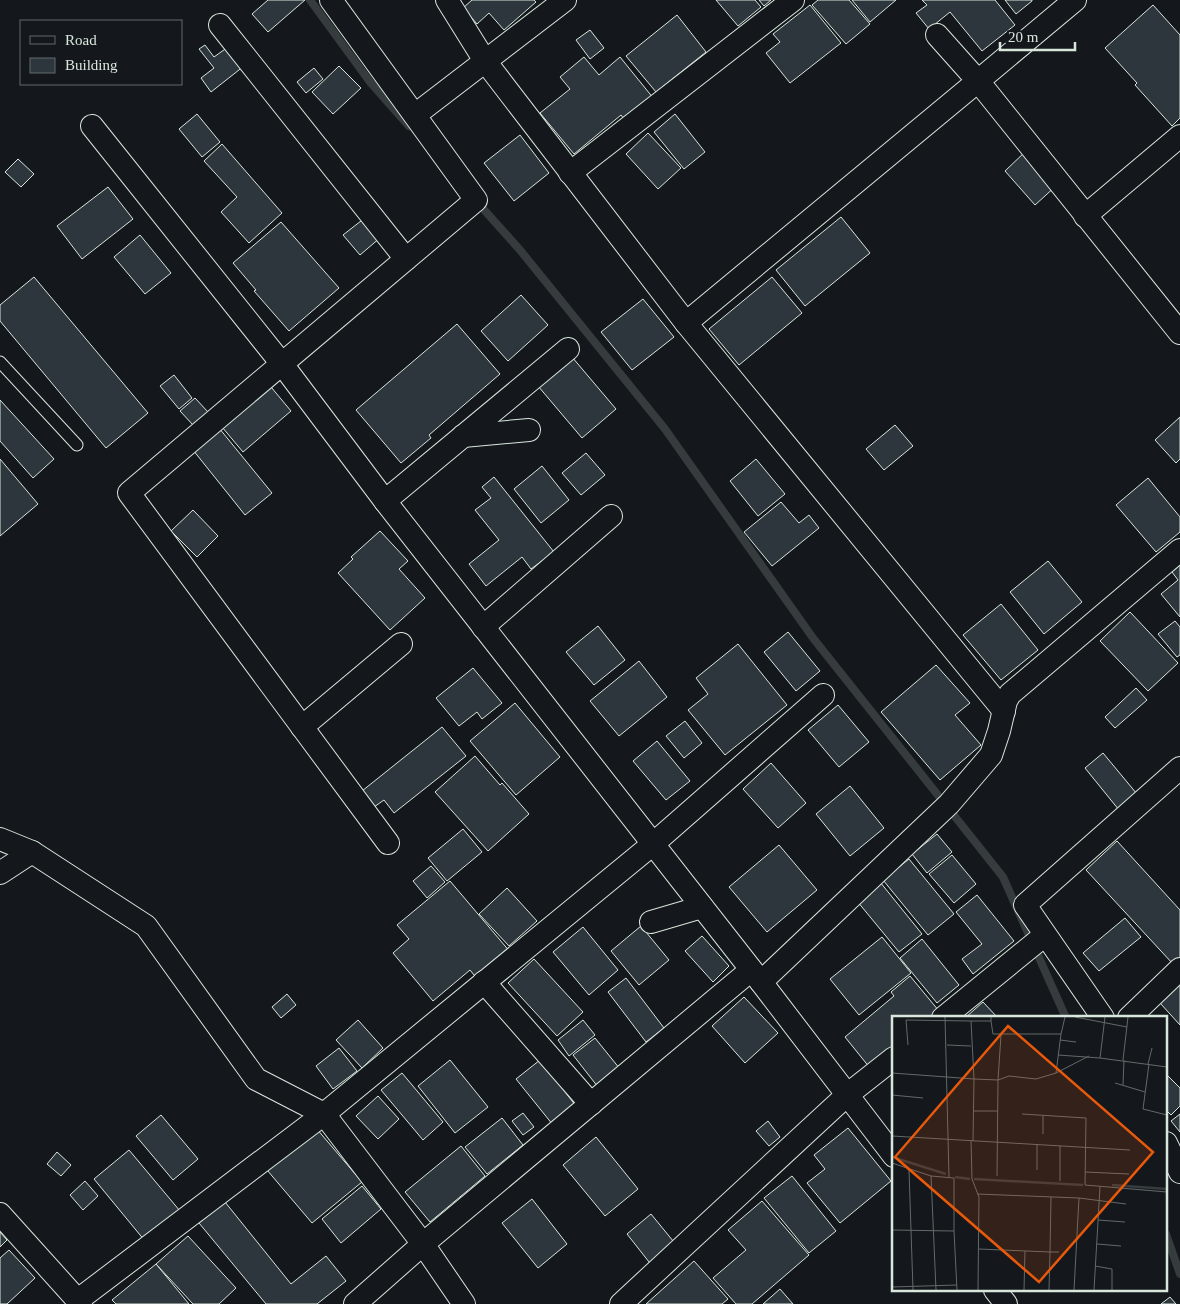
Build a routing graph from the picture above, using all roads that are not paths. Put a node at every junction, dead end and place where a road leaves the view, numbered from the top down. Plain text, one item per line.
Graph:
1 (331, 0) edge
2 (448, 0) edge
3 (565, 0) edge
4 (793, 0) edge
5 (1075, 0) edge
6 (220, 25) dead end
7 (937, 35) dead end
8 (486, 61) junction
9 (978, 82) junction
10 (414, 115) junction
11 (92, 126) dead end
12 (1180, 136) edge
13 (570, 172) junction
14 (1086, 216) junction
15 (406, 259) junction
16 (686, 323) junction
17 (1180, 333) edge
18 (568, 349) dead end
19 (0, 362) edge
20 (282, 364) junction
21 (529, 430) dead end
22 (463, 436) junction
23 (77, 445) dead end
24 (385, 501) junction
25 (611, 516) dead end
26 (1180, 550) edge
27 (483, 627) junction
28 (401, 644) dead end
29 (823, 695) dead end
30 (1004, 711) junction
31 (302, 727) junction
32 (1180, 768) edge
33 (0, 839) edge
34 (388, 843) dead end
35 (653, 844) junction
36 (32, 852) junction
37 (0, 873) edge
38 (702, 907) junction
39 (651, 922) dead end
40 (1044, 936) junction
41 (1180, 969) edge
42 (756, 976) junction
43 (484, 982) junction
44 (945, 1016) edge
45 (1102, 1016) edge
46 (1130, 1016) edge
47 (892, 1060) edge
48 (847, 1095) junction
49 (591, 1104) junction
50 (324, 1114) junction
51 (1168, 1147) edge
52 (892, 1153) edge
53 (1180, 1172) edge
54 (0, 1214) edge
55 (423, 1244) junction
56 (997, 1292) edge
57 (79, 1302) edge
58 (355, 1304) edge
59 (464, 1304) edge
60 (621, 1304) edge
61 (1006, 1304) edge

1 - 10 street
2 - 8 street
3 - 8 street
4 - 13 street
5 - 9 street
6 - 15 street
7 - 9 street
8 - 10 street
8 - 13 street
9 - 14 street
9 - 16 street
10 - 15 street
11 - 20 street
12 - 14 street
13 - 16 street
14 - 17 street
15 - 20 street
16 - 30 street
18 - 22 street
19 - 23 lane
20 - 24 street
20 - 31 street
21 - 22 street
22 - 24 street
24 - 27 street
25 - 27 street
26 - 30 street
27 - 35 street
28 - 31 street
29 - 35 street
30 - 42 street
31 - 34 street
32 - 40 street
33 - 36 street
35 - 38 street
35 - 43 street
36 - 37 street
36 - 50 street
38 - 39 street
38 - 42 street
40 - 44 street
40 - 45 street
41 - 46 street
42 - 48 street
42 - 49 street
43 - 49 street
43 - 50 street
47 - 48 street
48 - 52 street
48 - 60 street
49 - 55 street
50 - 55 street
50 - 57 street
51 - 53 street
54 - 57 street
55 - 58 street
55 - 59 street
56 - 61 street

